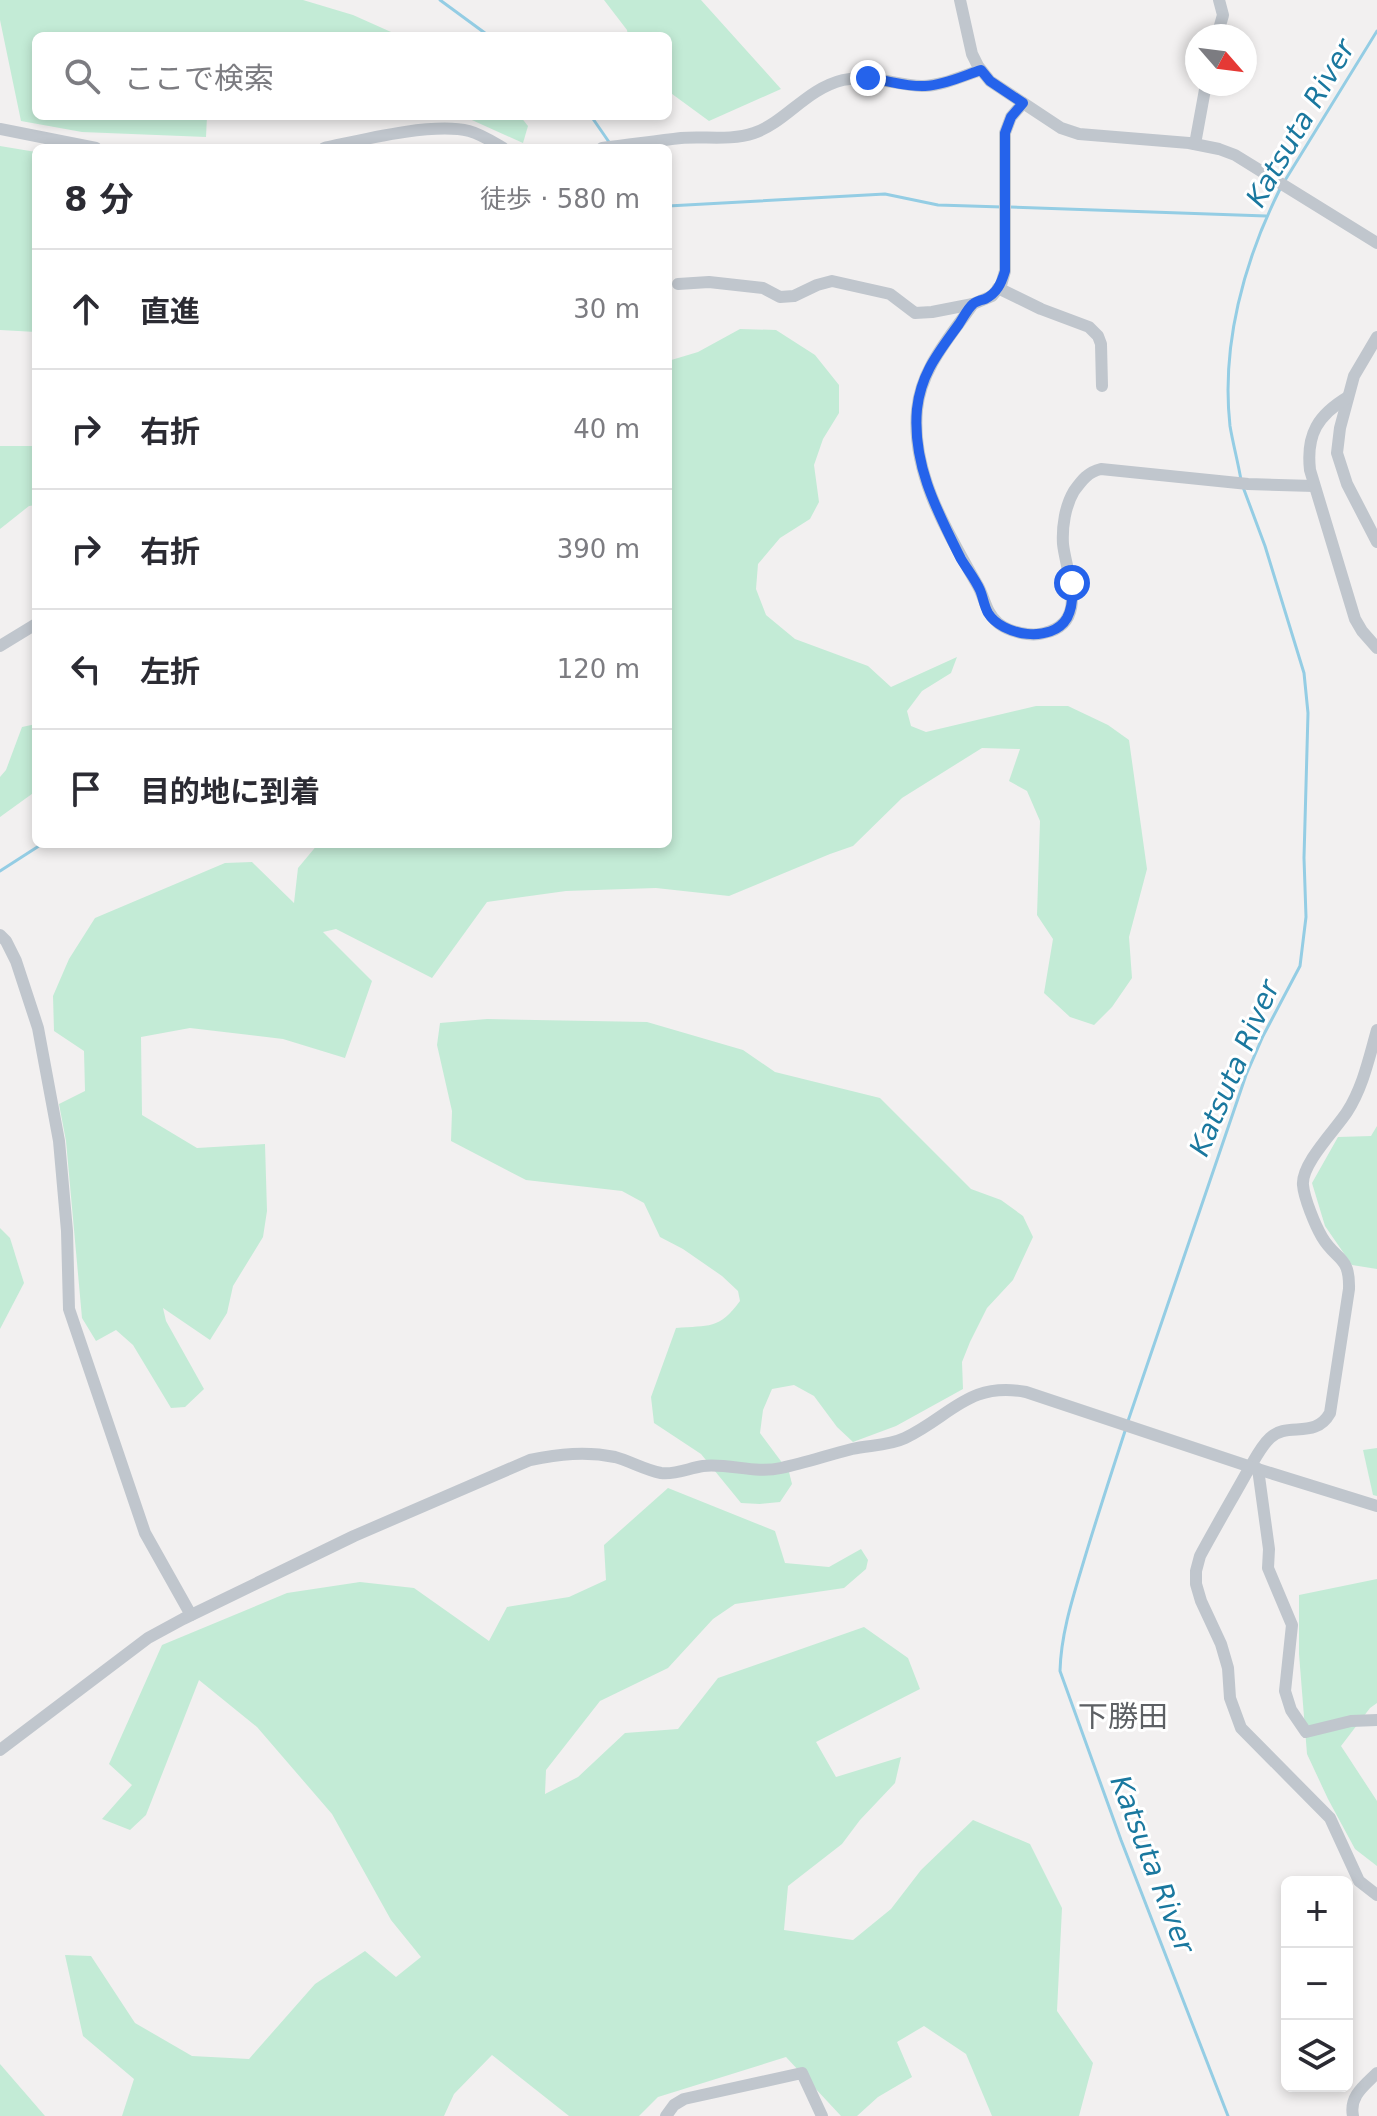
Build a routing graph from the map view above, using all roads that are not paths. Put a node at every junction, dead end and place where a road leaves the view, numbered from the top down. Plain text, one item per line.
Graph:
1 (960, 0) edge
2 (1219, 0) edge
3 (1220, 24) edge
4 (981, 70) junction
5 (1204, 96) edge
6 (1023, 103) junction
7 (0, 129) edge
8 (76, 144) edge
9 (343, 144) edge
10 (496, 144) edge
11 (634, 144) edge
12 (1195, 144) junction
13 (1377, 243) edge
14 (678, 284) dead end
15 (998, 288) junction
16 (973, 304) junction
17 (1377, 337) edge
18 (1102, 386) dead end
19 (1348, 397) junction
20 (1314, 486) junction
21 (1377, 542) edge
22 (32, 626) edge
23 (0, 646) edge
24 (1377, 648) edge
25 (2, 942) edge
26 (1377, 1030) edge
27 (1254, 1468) junction
28 (1377, 1506) edge
29 (191, 1615) junction
30 (1377, 1720) edge
31 (0, 1750) edge
32 (1377, 1895) edge
33 (1377, 2073) edge
34 (666, 2116) edge
35 (822, 2116) edge
36 (1353, 2116) edge

1 - 4 street
2 - 3 street
4 - 6 street
4 - 11 street
5 - 12 street
6 - 12 street
6 - 15 street
7 - 8 street
9 - 10 street
12 - 13 street
14 - 16 street
15 - 16 street
15 - 18 street
16 - 20 street
17 - 19 street
19 - 20 street
19 - 21 street
20 - 24 street
22 - 23 street
25 - 29 street
26 - 27 street
27 - 28 street
27 - 29 street
27 - 30 street
27 - 32 street
29 - 31 street
33 - 36 street
34 - 35 street

